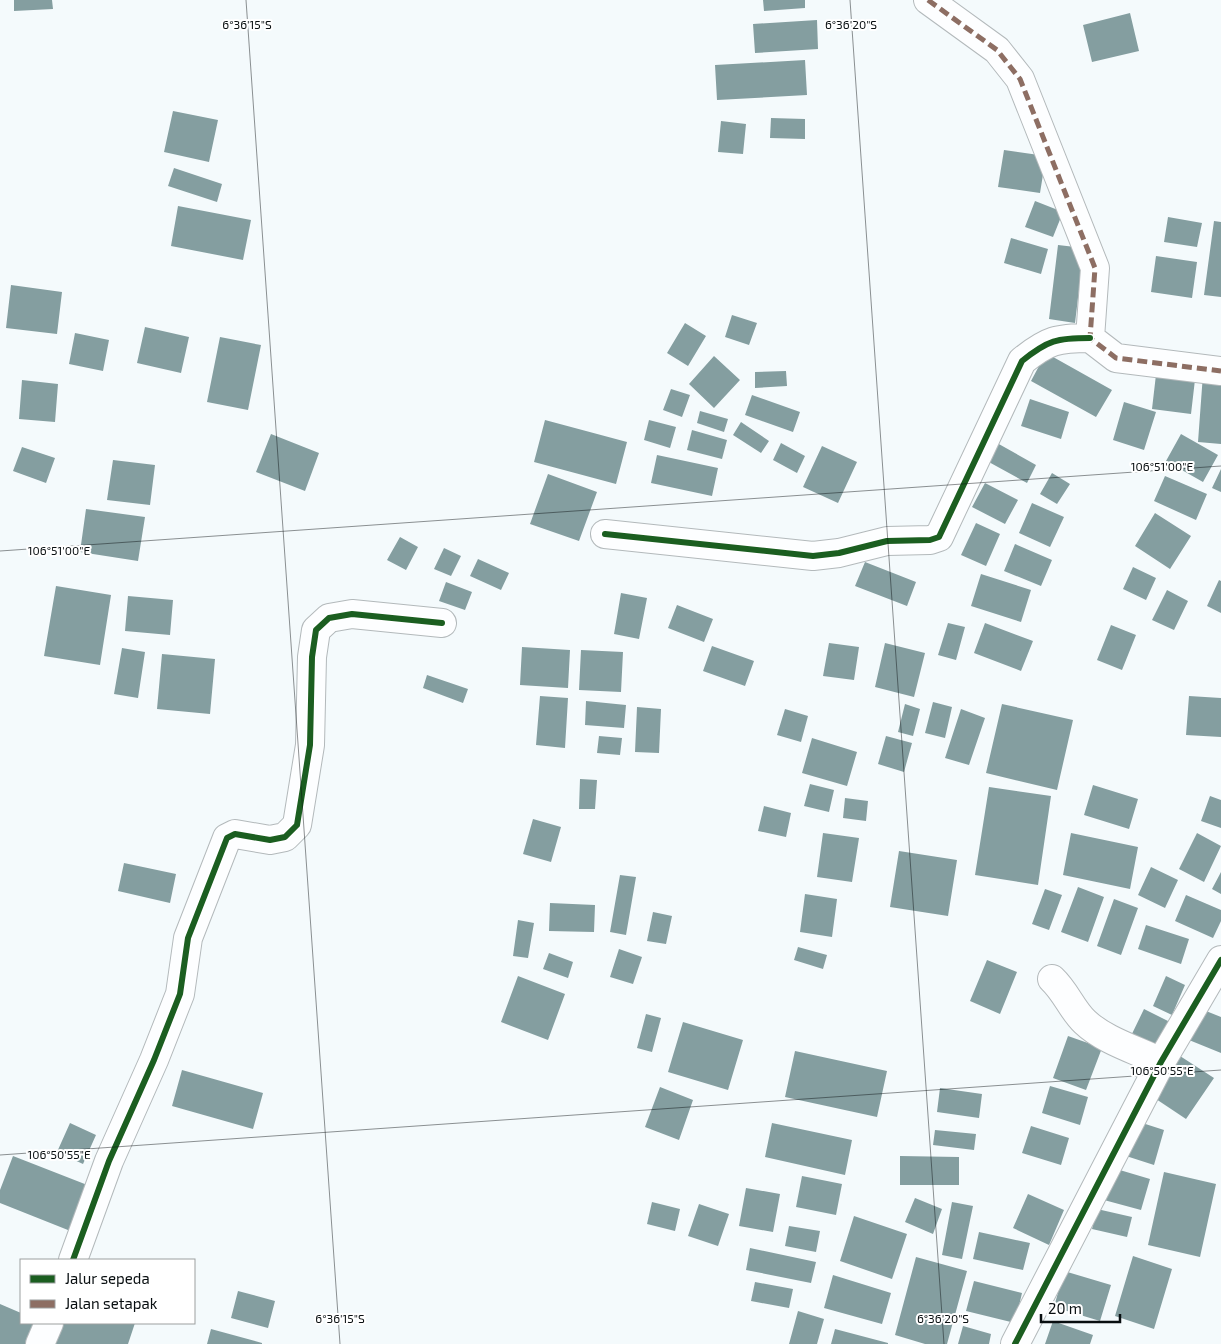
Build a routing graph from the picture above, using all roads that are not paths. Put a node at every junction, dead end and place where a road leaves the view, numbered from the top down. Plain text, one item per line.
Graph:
1 (928, 0) edge
2 (1090, 338) junction
3 (1221, 370) edge
4 (605, 534) dead end
5 (442, 623) dead end
6 (1221, 960) edge
7 (1052, 979) dead end
8 (1161, 1062) junction
9 (74, 1259) edge
10 (49, 1324) edge
11 (40, 1344) edge
12 (1015, 1344) edge

1 - 2 street
2 - 3 street
2 - 4 street
5 - 9 street
6 - 8 street
7 - 8 street
8 - 12 street
10 - 11 street

